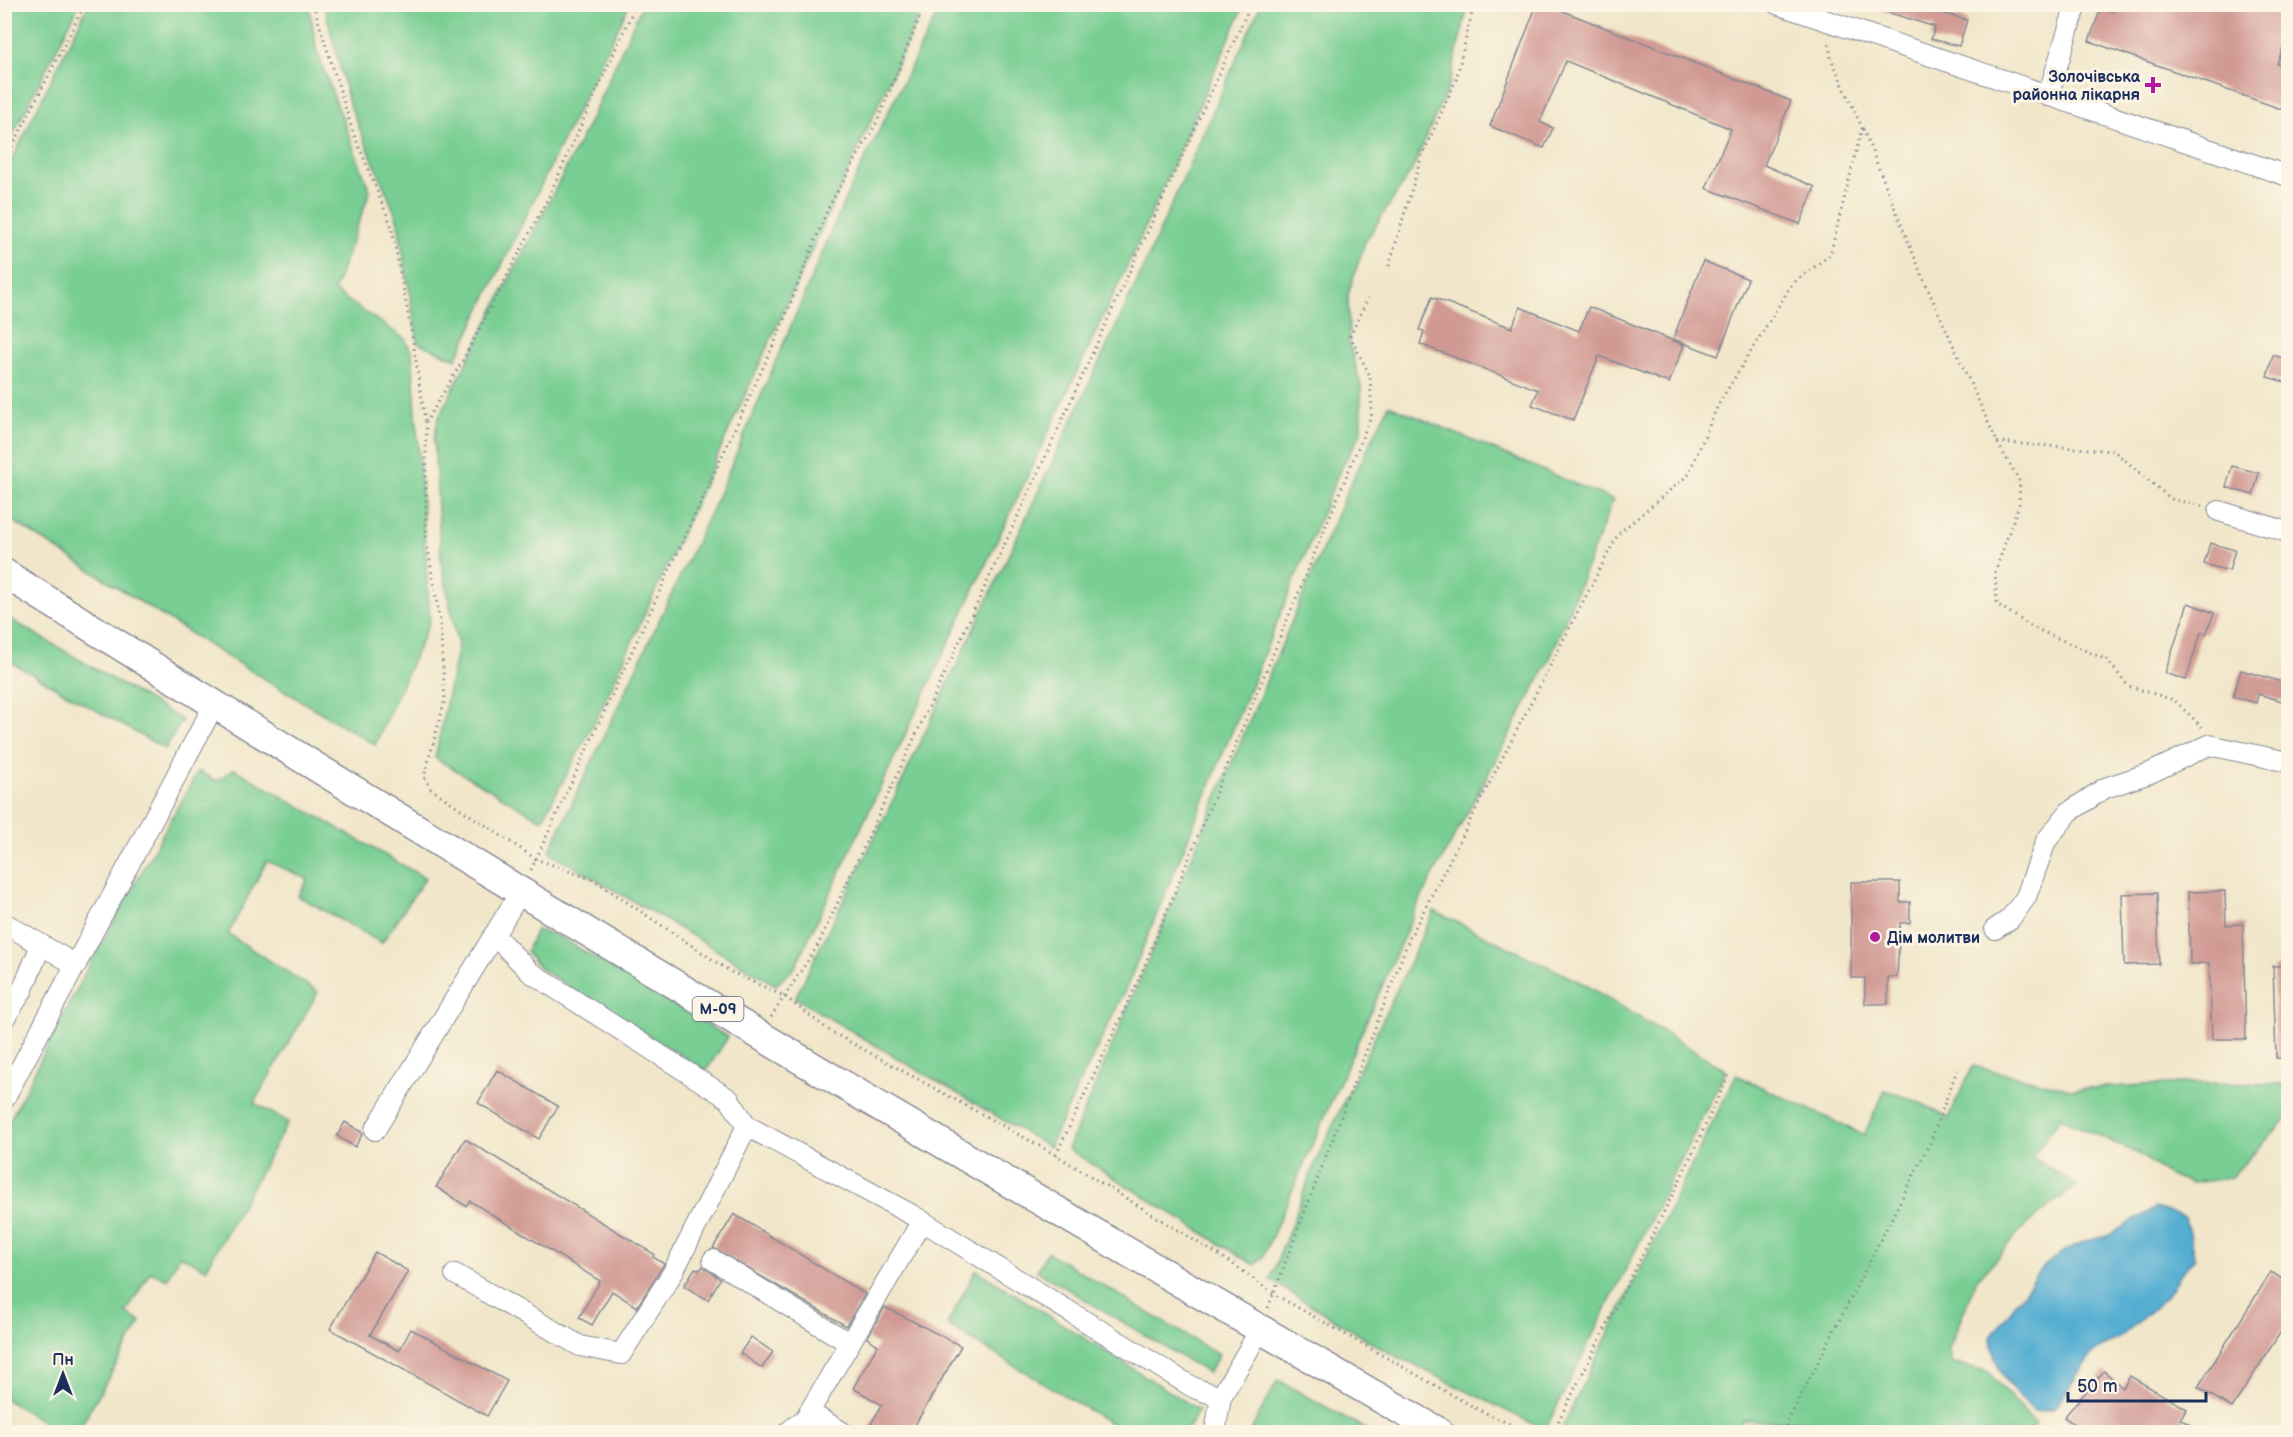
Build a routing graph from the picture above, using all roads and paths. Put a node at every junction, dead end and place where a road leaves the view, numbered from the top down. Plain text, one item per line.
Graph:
1 (85, 4) edge
2 (313, 4) edge
3 (636, 4) edge
4 (925, 4) edge
5 (1251, 4) edge
6 (1474, 4) edge
7 (1777, 4) edge
8 (2076, 4) edge
9 (1826, 21) junction
10 (2048, 96) junction
11 (1862, 128) junction
12 (4, 163) edge
13 (2287, 170) edge
14 (1389, 266) dead end
15 (1368, 298) dead end
16 (426, 422) junction
17 (1997, 442) junction
18 (2219, 511) joint
19 (2289, 532) edge
20 (4, 573) edge
21 (214, 705) junction
22 (2210, 745) junction
23 (2289, 762) edge
24 (536, 859) junction
25 (521, 891) junction
26 (4, 923) edge
27 (1995, 930) dead end
28 (494, 935) junction
29 (41, 945) junction
30 (76, 964) junction
31 (784, 996) junction
32 (4, 1019) edge
33 (760, 1034) junction
34 (1957, 1070) dead end
35 (1728, 1076) dead end
36 (4, 1099) edge
37 (747, 1126) junction
38 (375, 1130) dead end
39 (1056, 1155) junction
40 (922, 1221) junction
41 (713, 1260) dead end
42 (455, 1274) dead end
43 (1274, 1294) junction
44 (1260, 1330) junction
45 (849, 1343) junction
46 (1221, 1397) junction
47 (810, 1412) junction
48 (1785, 1427) junction
49 (788, 1432) edge
50 (842, 1432) edge
51 (1215, 1432) edge
52 (1439, 1432) edge
53 (1527, 1432) edge
54 (1553, 1432) edge
55 (1744, 1432) edge
56 (1853, 1432) edge

1 - 12 path
2 - 16 path
3 - 16 path
4 - 24 path
5 - 31 path
6 - 14 path
7 - 9 street
8 - 10 street
9 - 10 street
9 - 11 path
10 - 13 street
11 - 17 path
11 - 43 path
15 - 39 path
16 - 24 path
17 - 18 path
17 - 22 path
18 - 19 street
20 - 21 highway, М-09
21 - 25 highway, М-09
21 - 30 street
22 - 23 street
22 - 27 street
24 - 25 path
24 - 31 path
25 - 28 street
25 - 33 highway, М-09
26 - 29 street
28 - 37 street
28 - 38 street
29 - 30 street
29 - 32 street
30 - 36 street
31 - 33 path
31 - 39 path
33 - 44 highway, М-09
34 - 48 path
35 - 54 path
37 - 40 street
37 - 42 street
39 - 43 path
40 - 45 street
40 - 46 street
41 - 45 street
43 - 44 path
43 - 53 path
44 - 46 street
44 - 52 highway, М-09
45 - 47 street
46 - 51 street
47 - 49 street
47 - 50 street
48 - 55 path
48 - 56 path

